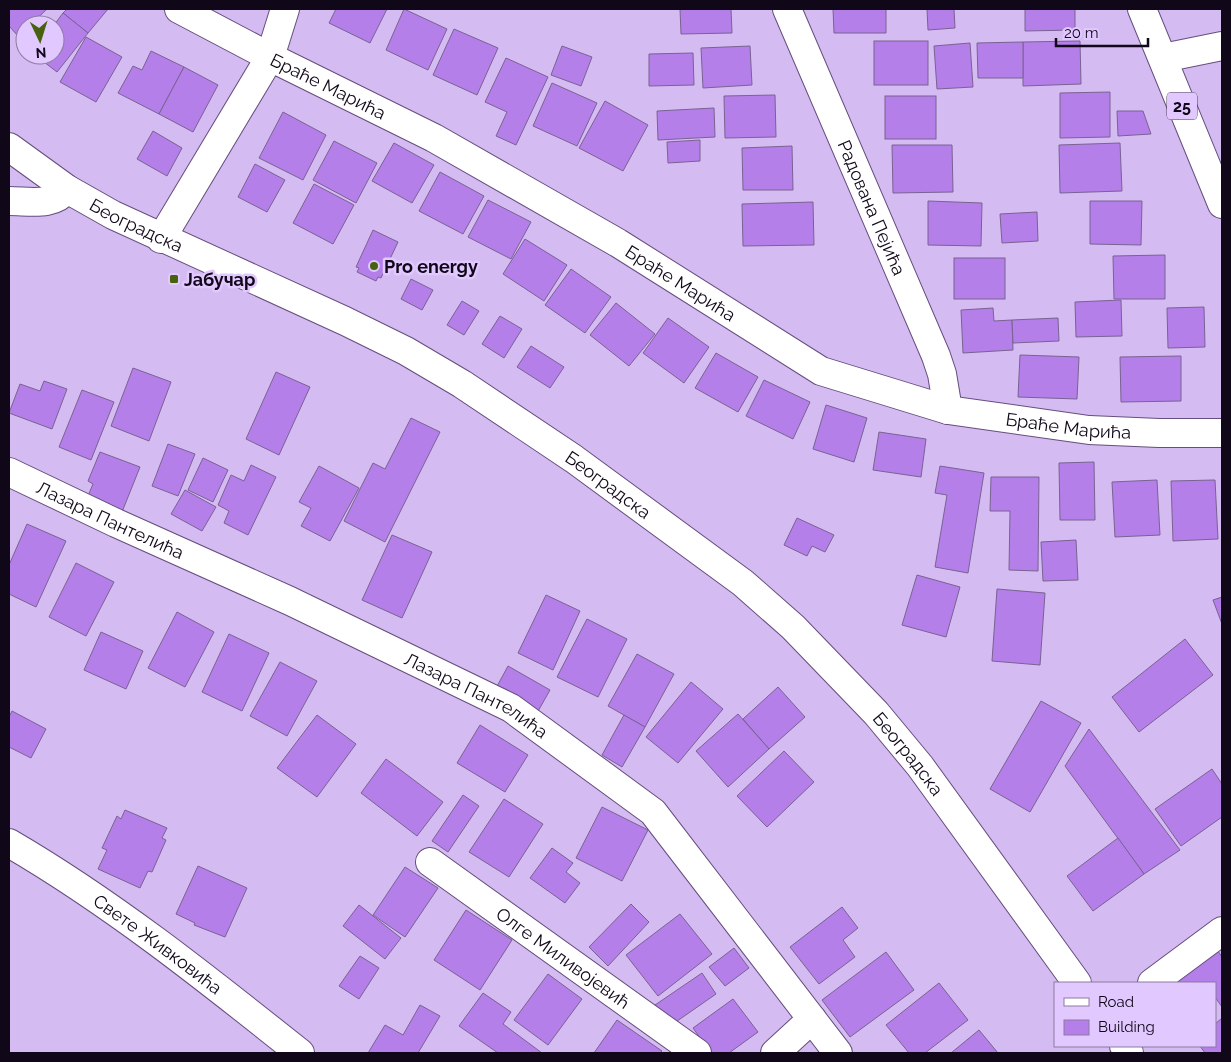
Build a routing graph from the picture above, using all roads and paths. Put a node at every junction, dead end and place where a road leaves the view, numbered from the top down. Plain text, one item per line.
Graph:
1 (179, 9) edge
2 (285, 9) edge
3 (787, 9) edge
4 (1142, 9) edge
5 (1222, 46) edge
6 (270, 57) junction
7 (1163, 58) junction
8 (9, 147) edge
9 (67, 189) junction
10 (9, 201) edge
11 (1222, 204) edge
12 (161, 239) junction
13 (948, 410) junction
14 (1222, 432) edge
15 (9, 472) edge
16 (9, 843) edge
17 (430, 862) dead end
18 (1222, 931) edge
19 (1076, 982) edge
20 (1153, 982) edge
21 (812, 1019) junction
22 (300, 1053) edge
23 (697, 1053) edge
24 (775, 1053) edge
25 (838, 1053) edge

1 - 6 street, Браће Марића
2 - 6 street
3 - 13 street, Радована Пејића
4 - 7 street, 25
5 - 7 street
6 - 12 street
6 - 13 street, Браће Марића
7 - 11 street, 25
8 - 9 street, Београдска
9 - 10 street
9 - 12 street, Београдска
12 - 19 street, Београдска
13 - 14 street, Браће Марића
15 - 21 street, Лазара Пантелића
16 - 22 street, Свете Живковића
17 - 23 street, Олге Миливојевић
18 - 20 street
21 - 24 street
21 - 25 street, Лазара Пантелића

